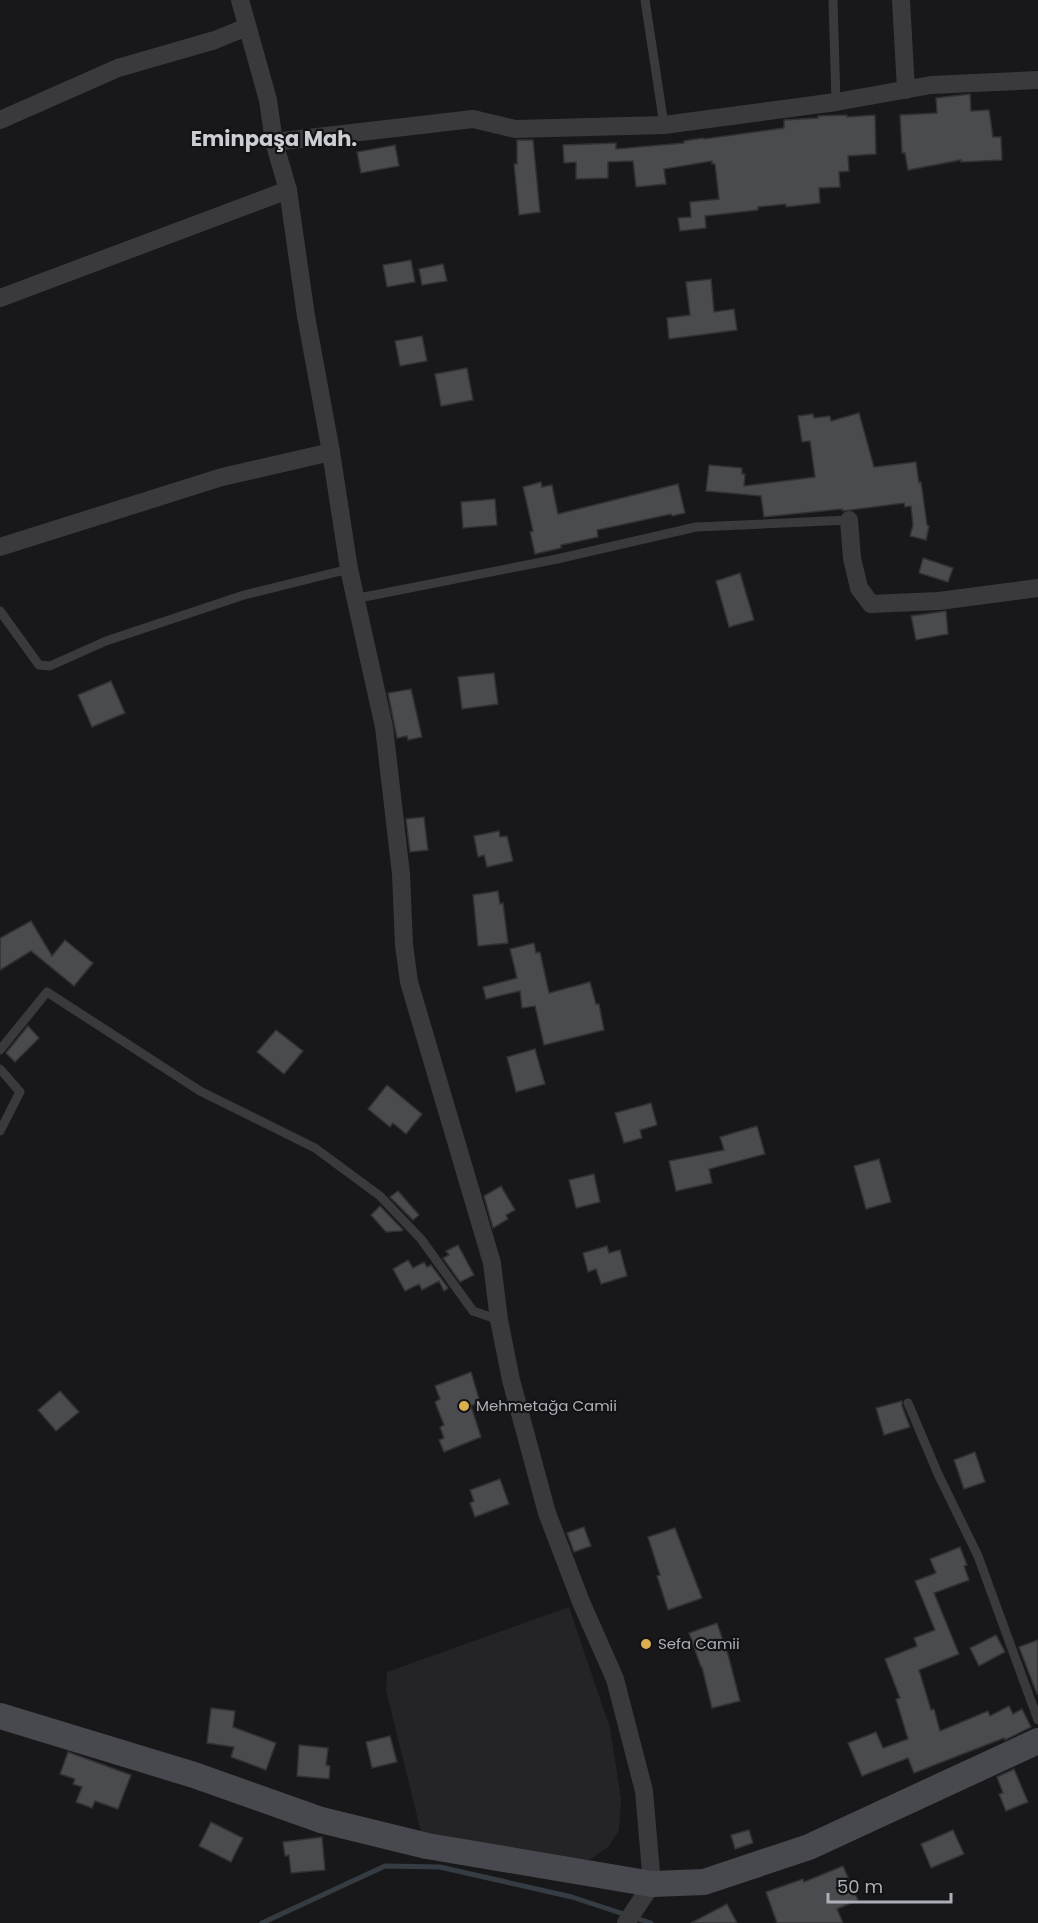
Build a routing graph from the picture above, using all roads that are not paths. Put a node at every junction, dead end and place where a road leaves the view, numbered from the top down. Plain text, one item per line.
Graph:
1 (240, 0) edge
2 (645, 0) edge
3 (833, 0) edge
4 (902, 0) edge
5 (247, 27) junction
6 (1038, 80) edge
7 (906, 90) junction
8 (836, 102) junction
9 (0, 120) edge
10 (664, 124) junction
11 (274, 142) junction
12 (288, 190) junction
13 (0, 298) edge
14 (331, 452) junction
15 (849, 520) joint
16 (0, 547) edge
17 (349, 569) junction
18 (1038, 588) edge
19 (354, 599) junction
20 (0, 610) edge
21 (0, 1050) edge
22 (0, 1069) edge
23 (0, 1131) edge
24 (499, 1320) junction
25 (908, 1403) dead end
26 (0, 1716) edge
27 (1038, 1720) edge
28 (1038, 1741) edge
29 (646, 1891) junction
30 (626, 1923) edge

1 - 5 street
2 - 10 lane
3 - 8 lane
4 - 7 street
5 - 9 street
5 - 11 street
6 - 7 street
7 - 8 street
8 - 10 street
10 - 11 street
11 - 12 street
12 - 13 street
12 - 14 street
14 - 16 street
14 - 17 street
15 - 18 street
15 - 19 lane
17 - 19 street
17 - 20 lane
19 - 24 street
21 - 24 lane
22 - 23 lane
24 - 29 street
25 - 27 lane
26 - 29 street
28 - 29 street
29 - 30 street

